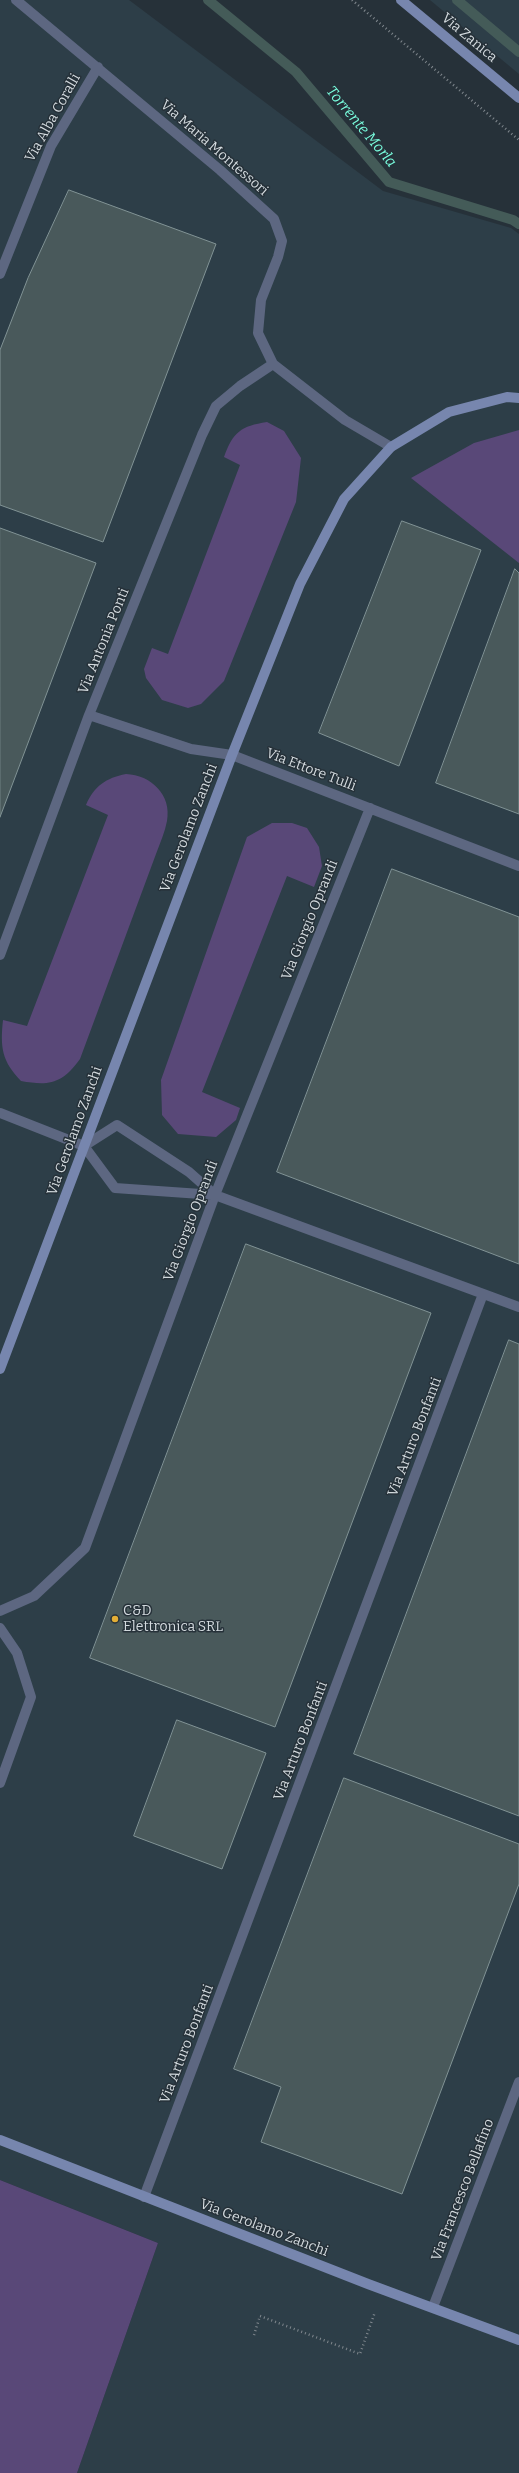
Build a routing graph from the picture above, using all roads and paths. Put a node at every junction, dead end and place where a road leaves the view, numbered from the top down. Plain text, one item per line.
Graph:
1 (16, 0) edge
2 (352, 0) edge
3 (401, 0) edge
4 (98, 67) junction
5 (519, 98) edge
6 (519, 140) edge
7 (0, 274) edge
8 (273, 364) junction
9 (519, 398) edge
10 (391, 448) junction
11 (89, 715) junction
12 (232, 755) junction
13 (370, 808) junction
14 (519, 866) edge
15 (0, 955) edge
16 (0, 1113) edge
17 (84, 1146) junction
18 (215, 1195) junction
19 (483, 1294) junction
20 (519, 1307) edge
21 (0, 1369) edge
22 (0, 1611) edge
23 (0, 1628) edge
24 (0, 1783) edge
25 (519, 2082) edge
26 (0, 2140) edge
27 (144, 2197) junction
28 (383, 2289) junction
29 (433, 2307) junction
30 (254, 2335) dead end
31 (519, 2340) edge

1 - 4 street, Via Maria Montessori
2 - 6 path
3 - 5 street, Via Zanica
4 - 7 street, Via Alba Coralli
4 - 8 street, Via Maria Montessori
8 - 10 street
8 - 11 street, Via Antonia Ponti
9 - 10 street, Via Gerolamo Zanchi
10 - 12 street, Via Gerolamo Zanchi
11 - 12 street, Via Ettore Tulli
11 - 15 street, Via Antonia Ponti
12 - 13 street, Via Ettore Tulli
12 - 17 street, Via Gerolamo Zanchi
13 - 14 street, Via Ettore Tulli
13 - 18 street, Via Giorgio Oprandi
16 - 17 street
17 - 18 street
17 - 18 street
17 - 21 street, Via Gerolamo Zanchi
18 - 19 street
18 - 22 street, Via Giorgio Oprandi
19 - 20 street
19 - 27 street, Via Arturo Bonfanti
23 - 24 street
25 - 29 street, Via Francesco Bellafino
26 - 27 street, Via Gerolamo Zanchi
27 - 28 street, Via Gerolamo Zanchi
28 - 29 street, Via Gerolamo Zanchi
28 - 30 path
29 - 31 street, Via Gerolamo Zanchi

